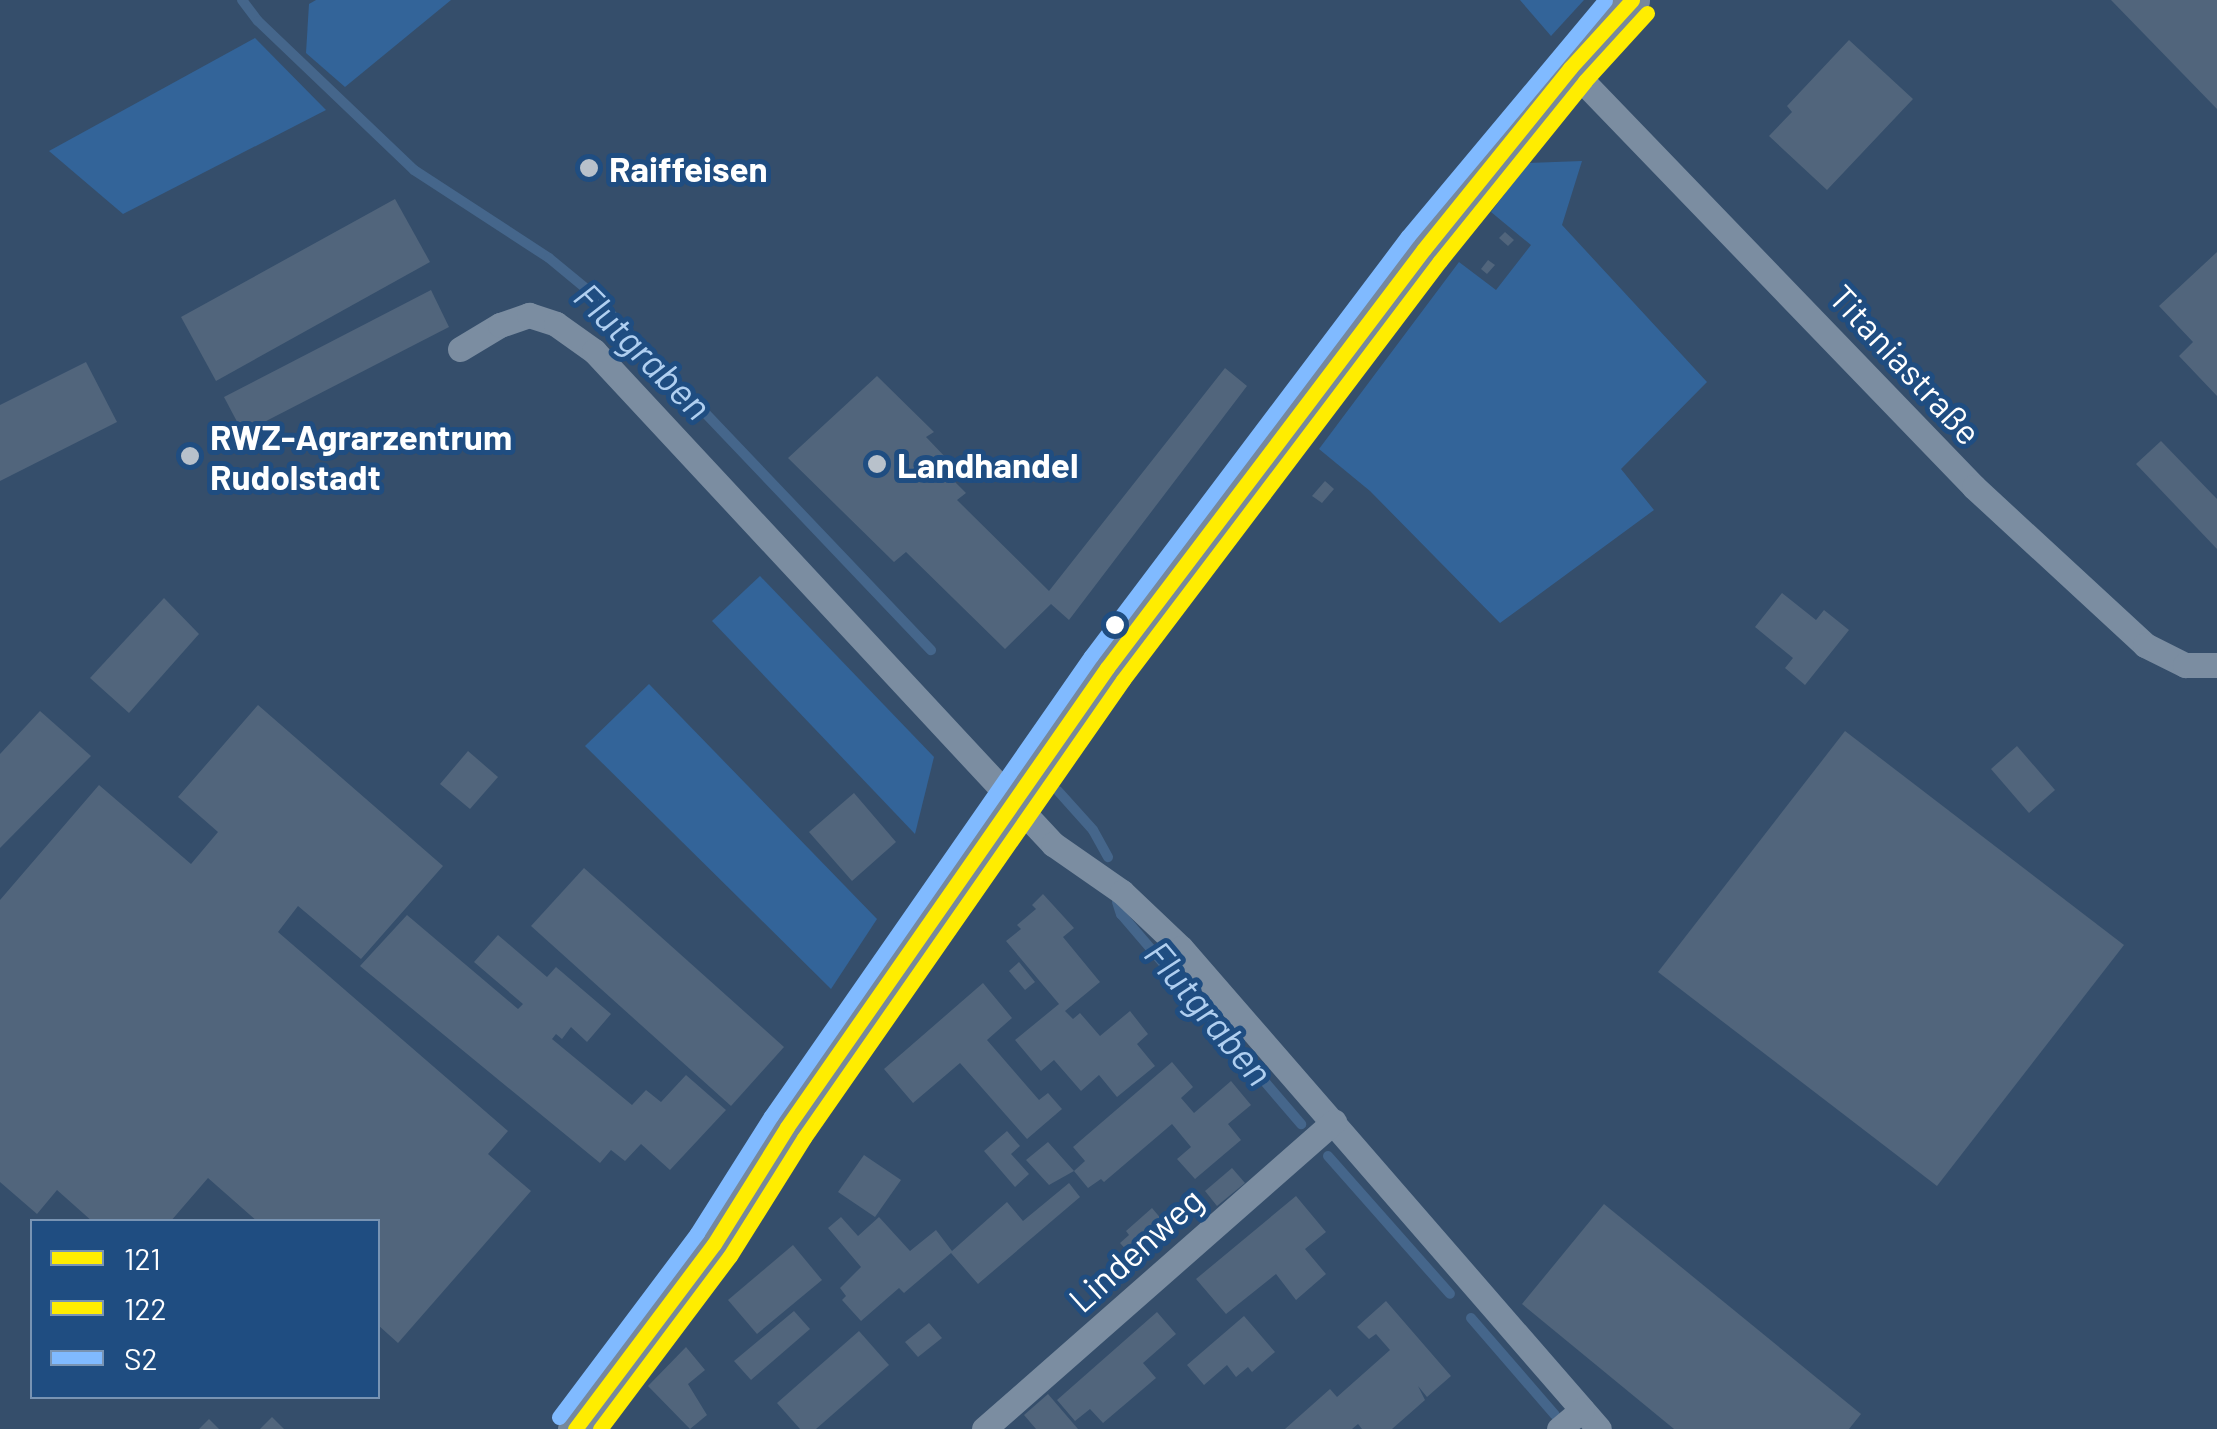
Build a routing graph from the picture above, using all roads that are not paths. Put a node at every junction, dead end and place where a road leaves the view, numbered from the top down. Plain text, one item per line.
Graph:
1 (1632, 0) edge
2 (1570, 68) junction
3 (460, 348) dead end
4 (2217, 665) edge
5 (1011, 800) junction
6 (1334, 1122) junction
7 (1590, 1419) edge
8 (575, 1429) edge
9 (984, 1429) edge
10 (1560, 1429) edge

1 - 2 street
2 - 4 street, Titaniastraße
2 - 5 street
3 - 5 street
5 - 6 street
5 - 8 street
6 - 7 street
6 - 9 street, Lindenweg
7 - 10 street

